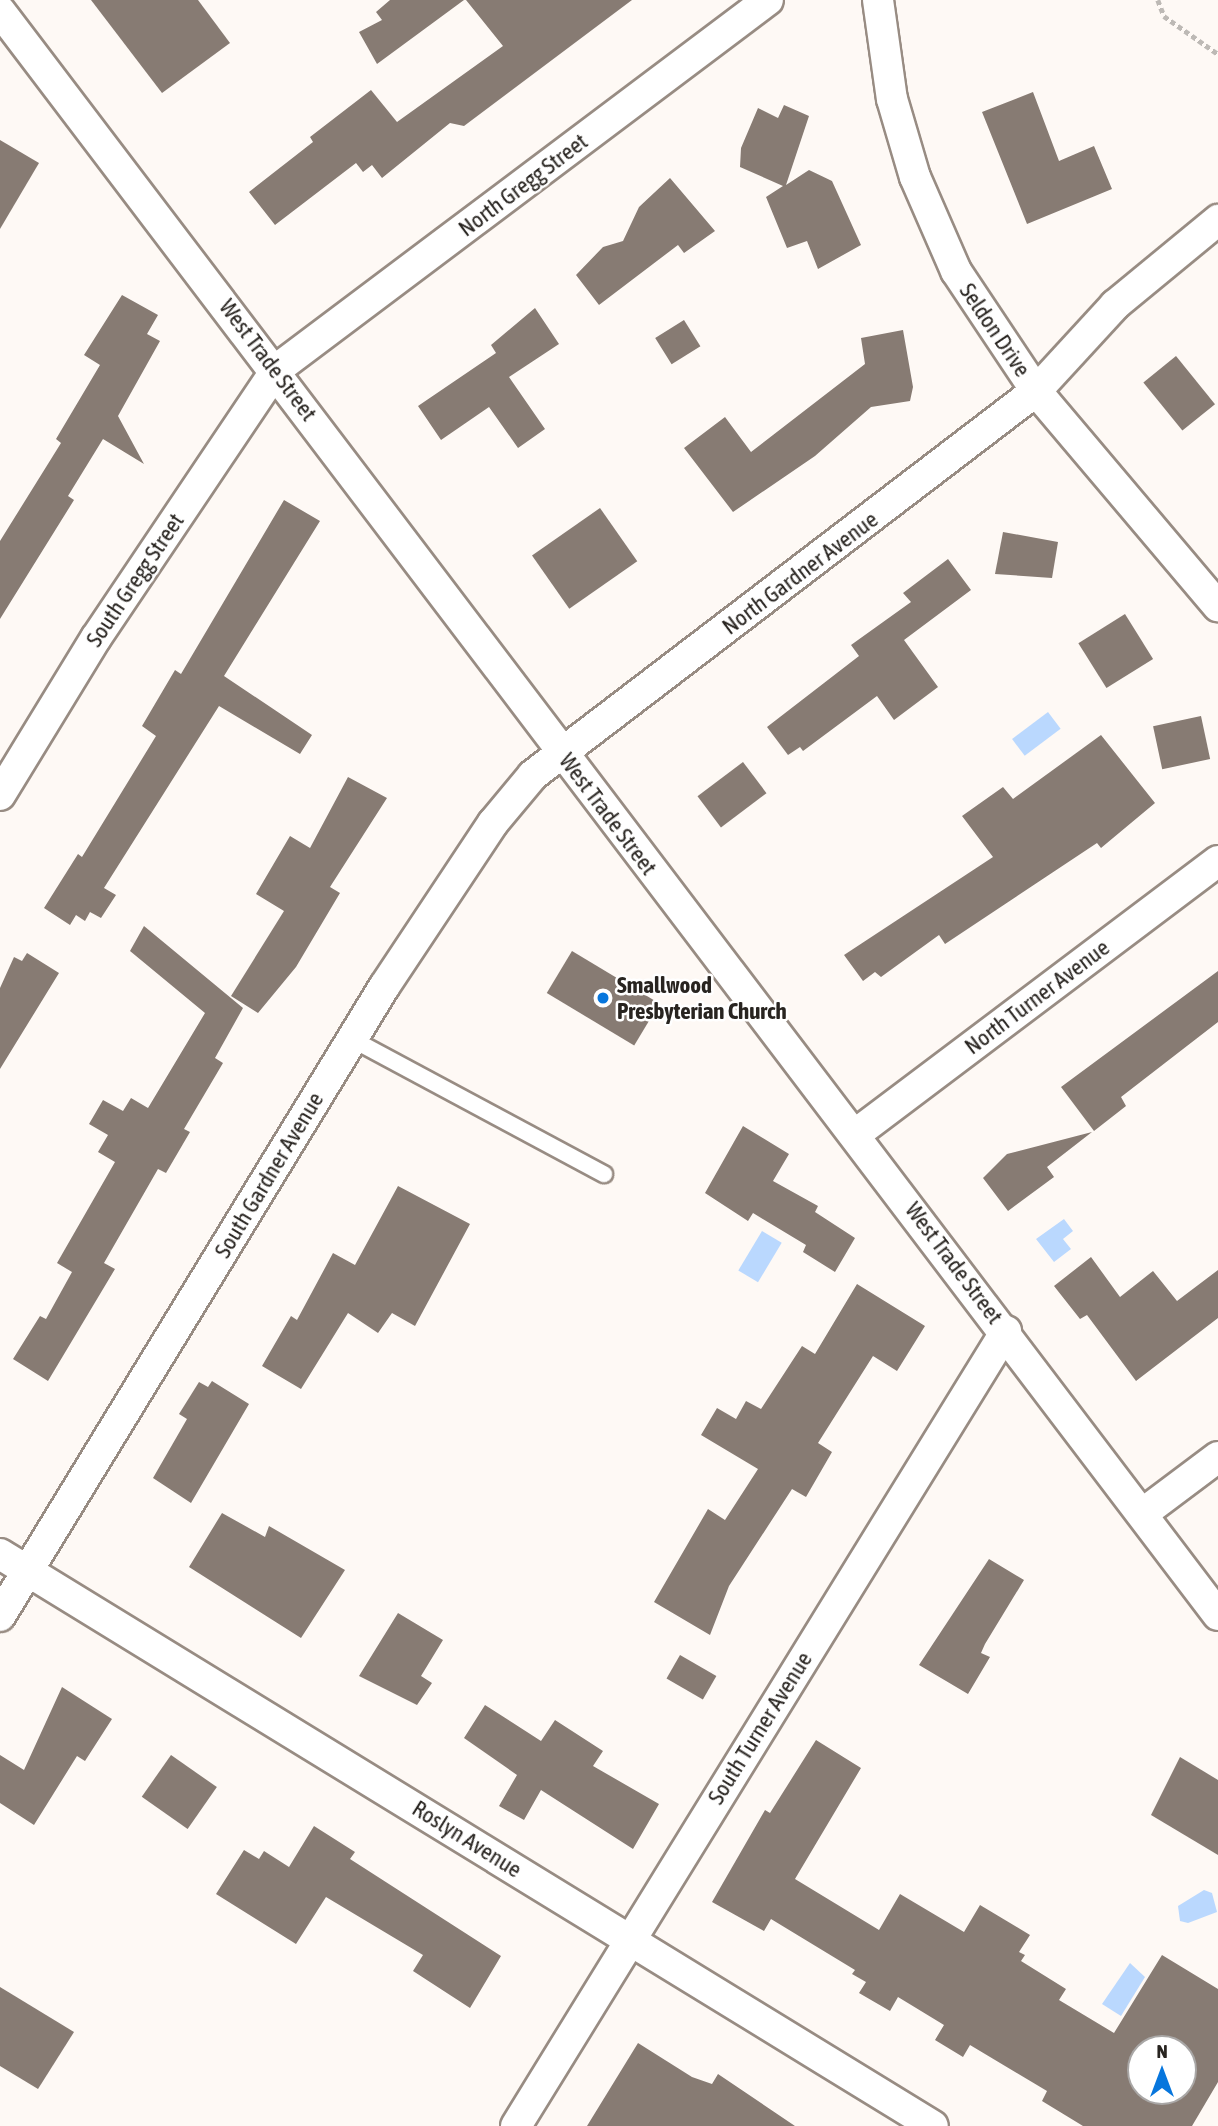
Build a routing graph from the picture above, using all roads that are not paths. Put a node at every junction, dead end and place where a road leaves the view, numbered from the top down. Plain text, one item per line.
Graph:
1 (768, 0) edge
2 (878, 0) edge
3 (0, 11) edge
4 (1218, 220) edge
5 (277, 369) junction
6 (1036, 391) junction
7 (1218, 606) edge
8 (564, 754) junction
9 (0, 795) edge
10 (1218, 861) edge
11 (352, 1040) junction
12 (857, 1133) junction
13 (604, 1174) dead end
14 (1006, 1331) junction
15 (1218, 1457) edge
16 (1142, 1514) junction
17 (0, 1554) edge
18 (27, 1572) junction
19 (1218, 1615) edge
20 (0, 1616) edge
21 (629, 1941) junction
22 (516, 2126) edge
23 (933, 2126) edge

1 - 5 street, North Gregg Street
2 - 6 street, Seldon Drive
3 - 5 street, West Trade Street
4 - 6 street, North Gardner Avenue
5 - 8 street, West Trade Street
5 - 9 street, South Gregg Street
6 - 7 street, Seldon Drive
6 - 8 street, North Gardner Avenue
8 - 11 street, South Gardner Avenue
8 - 12 street, West Trade Street
10 - 12 street, North Turner Avenue
11 - 13 lane
11 - 18 street, South Gardner Avenue
12 - 14 street, West Trade Street
14 - 16 street, West Trade Street
14 - 21 street, South Turner Avenue
15 - 16 street
16 - 19 street, West Trade Street
17 - 18 street, Roslyn Avenue
18 - 20 street, South Gardner Avenue
18 - 21 street, Roslyn Avenue
21 - 22 street, South Turner Avenue
21 - 23 street, Roslyn Avenue

